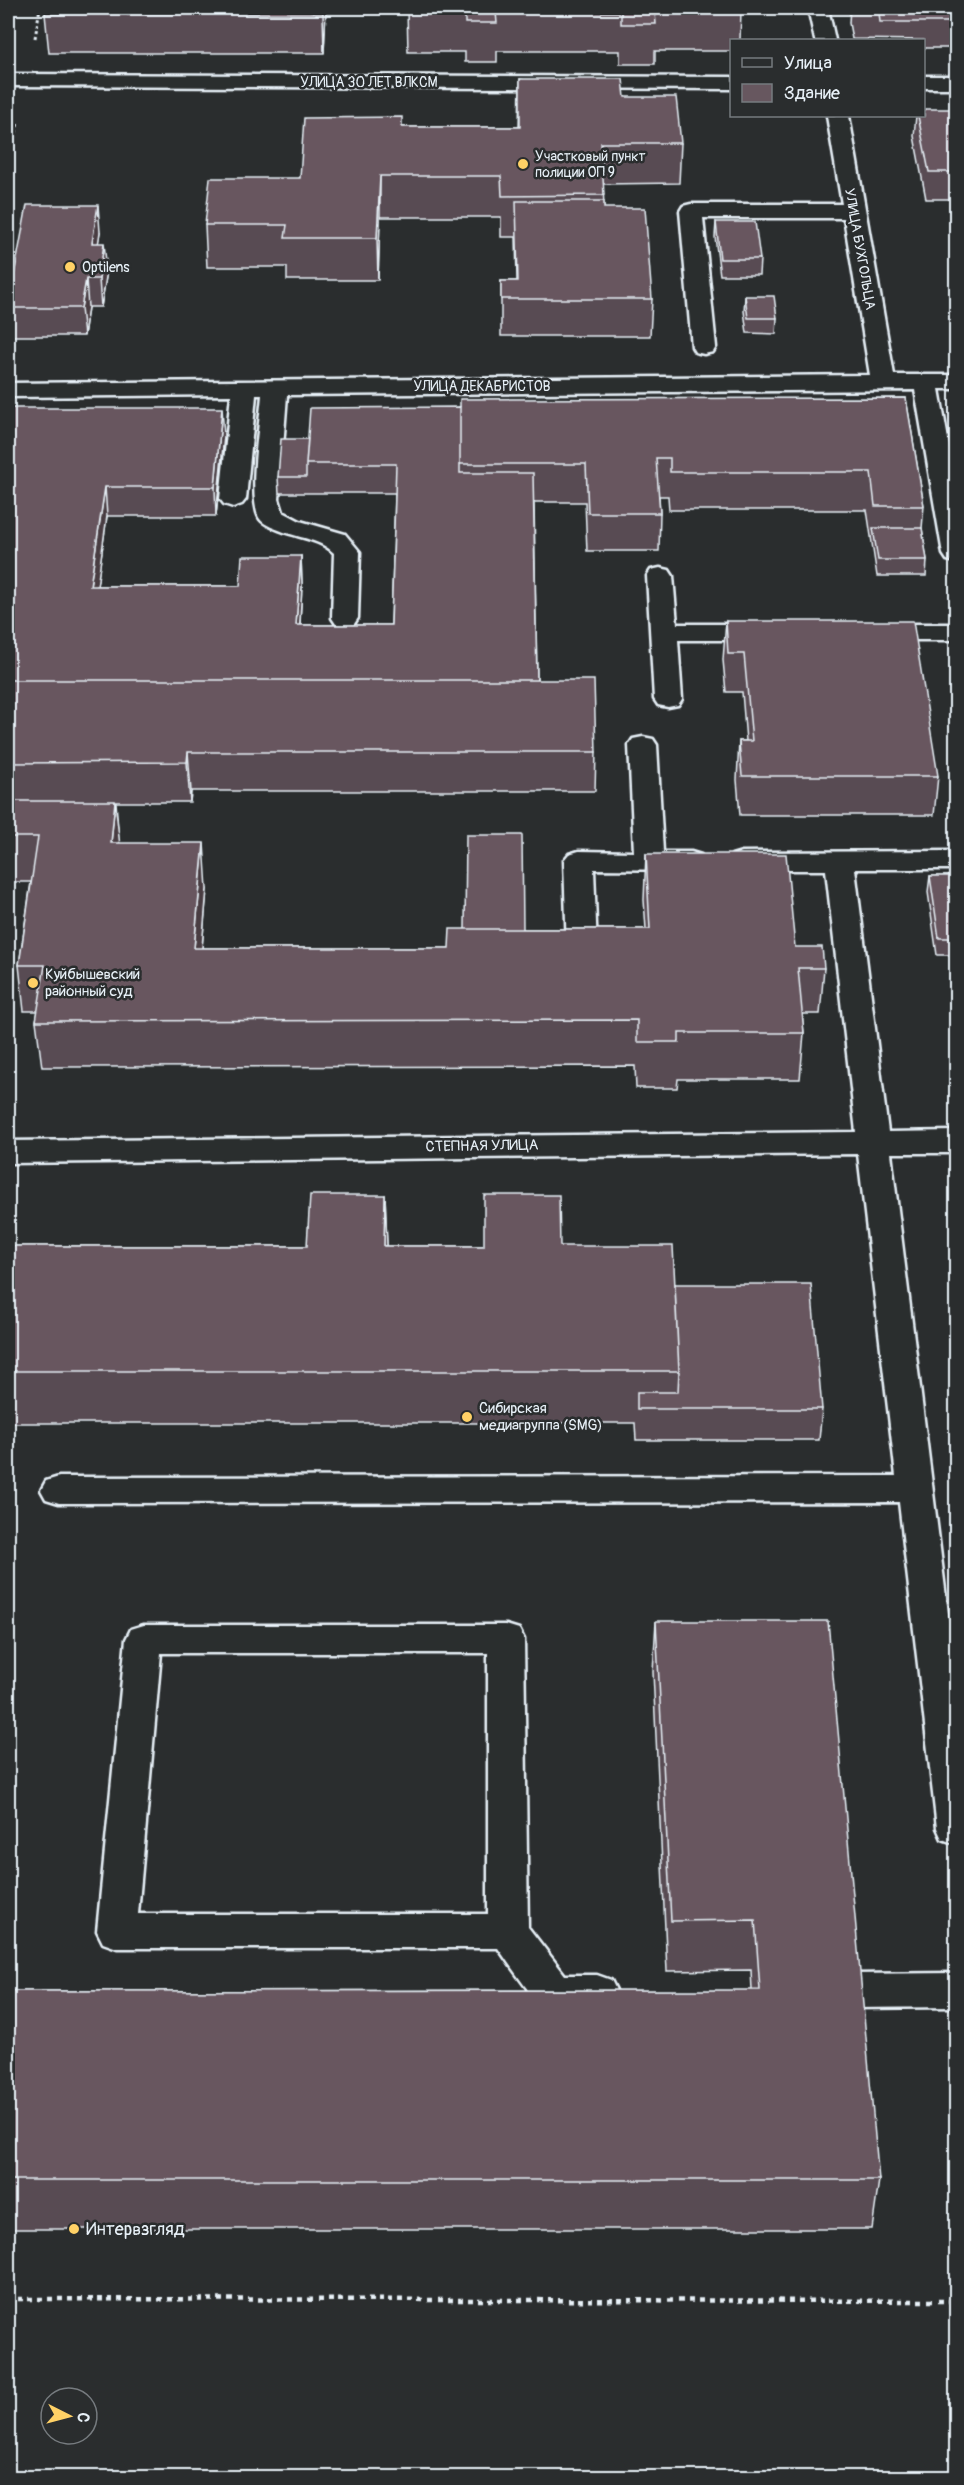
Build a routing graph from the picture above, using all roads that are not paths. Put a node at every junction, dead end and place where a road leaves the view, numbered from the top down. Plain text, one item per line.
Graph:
1 (818, 8) edge
2 (825, 39) edge
3 (8, 80) edge
4 (925, 82) edge
5 (957, 82) edge
6 (730, 83) edge
7 (838, 117) edge
8 (854, 211) junction
9 (704, 346) dead end
10 (926, 382) junction
11 (957, 382) edge
12 (883, 383) junction
13 (243, 388) junction
14 (275, 388) junction
15 (8, 390) edge
16 (233, 499) dead end
17 (957, 554) edge
18 (660, 576) dead end
19 (345, 618) dead end
20 (664, 632) junction
21 (793, 632) edge
22 (840, 632) edge
23 (957, 632) edge
24 (668, 699) dead end
25 (643, 745) dead end
26 (649, 860) junction
27 (839, 860) junction
28 (957, 860) edge
29 (582, 951) edge
30 (873, 1142) junction
31 (957, 1142) edge
32 (8, 1152) edge
33 (915, 1489) junction
34 (59, 1490) dead end
35 (957, 1828) edge
36 (508, 1931) junction
37 (850, 1990) edge
38 (957, 1990) edge
39 (636, 1992) edge

1 - 2 street
3 - 6 street, УЛИЦА 30 ЛЕТ ВЛКСМ
4 - 5 street
7 - 8 street, УЛИЦА БУХГОЛЬЦА
8 - 9 street
8 - 12 street, УЛИЦА БУХГОЛЬЦА
10 - 11 street, УЛИЦА ДЕКАБРИСТОВ
10 - 12 street, УЛИЦА ДЕКАБРИСТОВ
10 - 17 street
12 - 14 street, УЛИЦА ДЕКАБРИСТОВ
13 - 14 street, УЛИЦА ДЕКАБРИСТОВ
13 - 15 street, УЛИЦА ДЕКАБРИСТОВ
13 - 16 street
14 - 19 street
18 - 20 street
20 - 21 street
20 - 24 street
22 - 23 street
25 - 26 street
26 - 27 street
26 - 29 street
27 - 28 street
27 - 30 street
30 - 31 street, СТЕПНАЯ УЛИЦА
30 - 32 street, СТЕПНАЯ УЛИЦА
30 - 33 street
33 - 34 street
33 - 35 street
36 - 36 street
36 - 39 street
37 - 38 street

